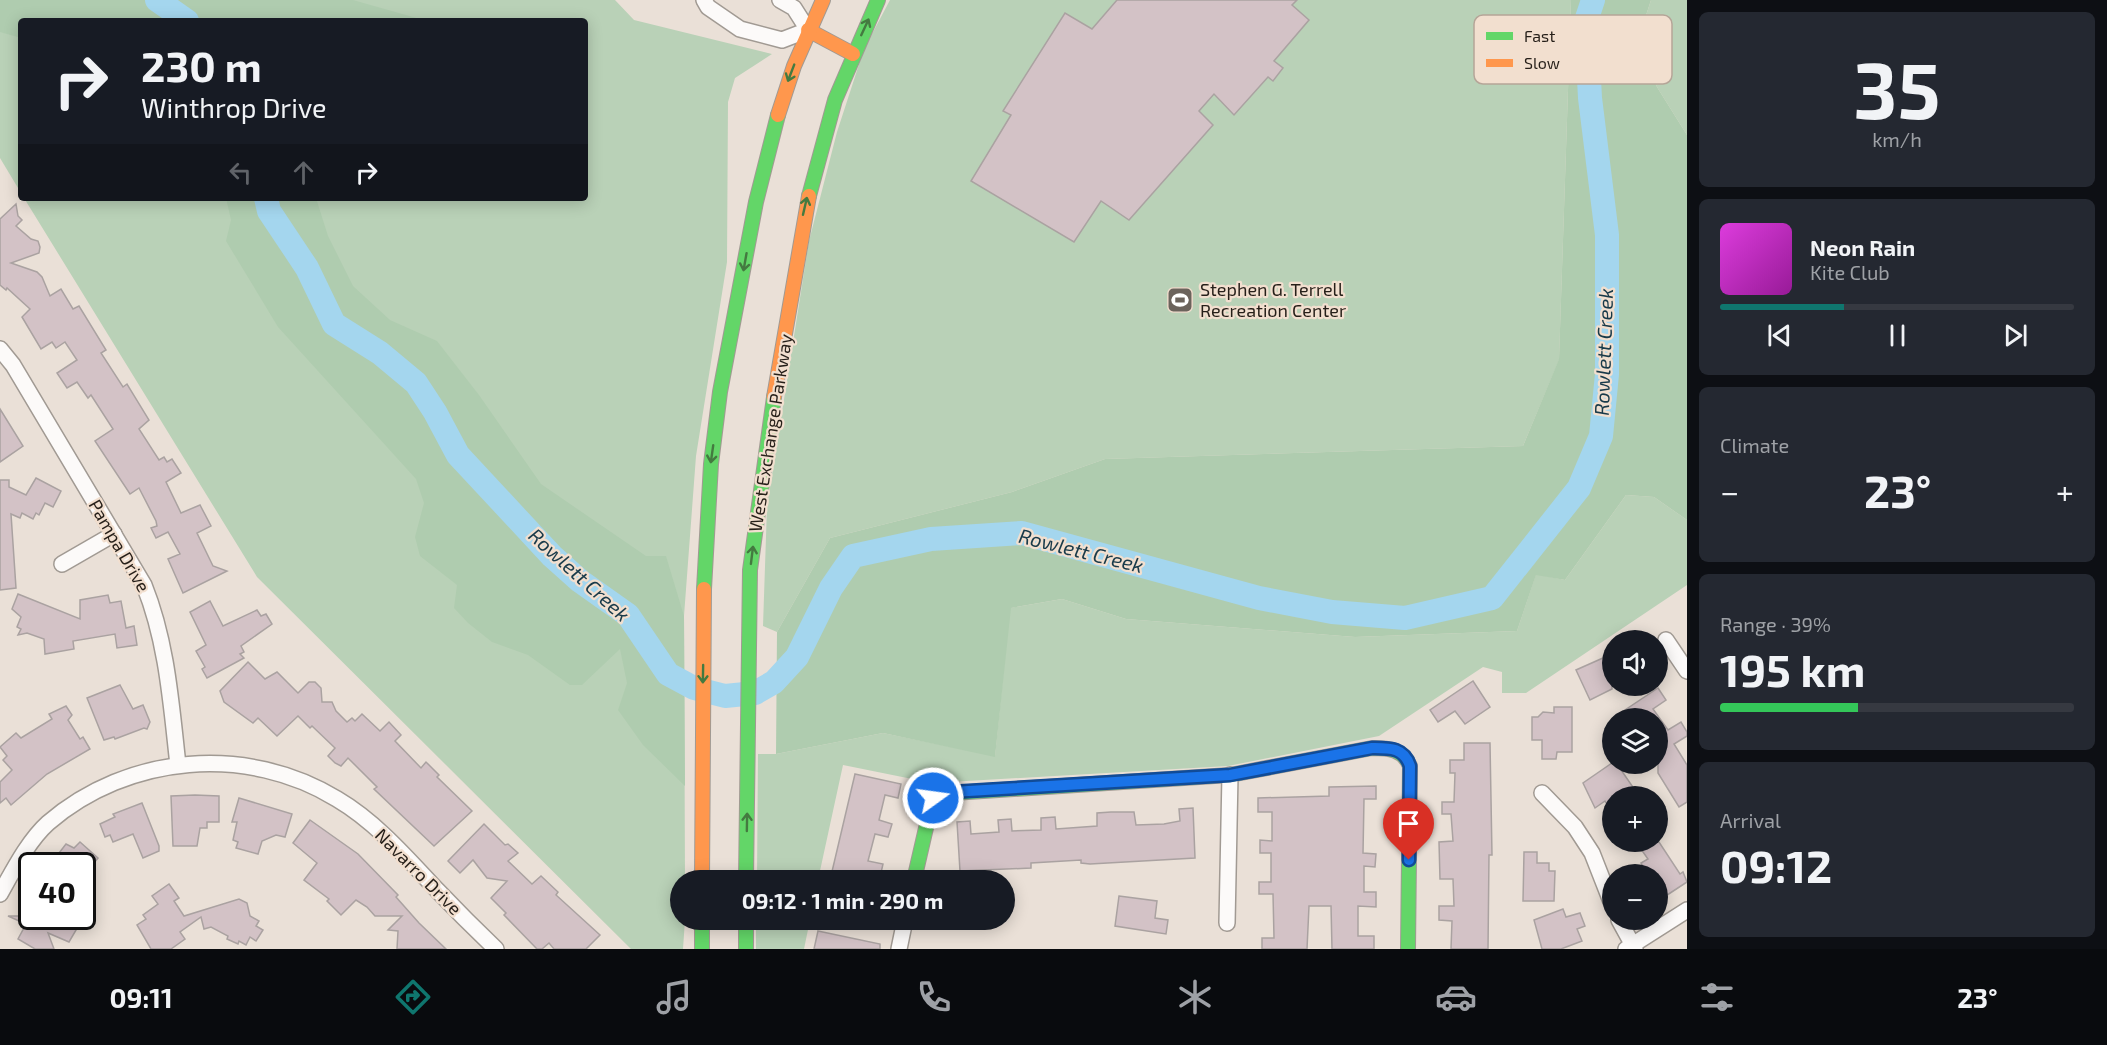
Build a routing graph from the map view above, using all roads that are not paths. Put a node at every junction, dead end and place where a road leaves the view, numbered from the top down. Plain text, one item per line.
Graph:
1 (704, 0) edge
2 (780, 0) edge
3 (823, 0) edge
4 (878, 0) edge
5 (808, 30) junction
6 (853, 54) junction
7 (0, 349) edge
8 (114, 534) junction
9 (62, 564) dead end
10 (1668, 643) edge
11 (1687, 671) edge
12 (178, 765) junction
13 (1230, 775) junction
14 (1542, 793) dead end
15 (702, 870) edge
16 (747, 870) edge
17 (916, 870) edge
18 (1602, 878) edge
19 (0, 894) edge
20 (1687, 910) edge
21 (1227, 923) dead end
22 (702, 930) edge
23 (746, 930) edge
24 (903, 930) edge
25 (1623, 930) edge
26 (1631, 948) edge
27 (496, 949) edge
28 (702, 949) edge
29 (746, 949) edge
30 (898, 949) edge
31 (1408, 949) edge

1 - 5 street
2 - 5 street
3 - 5 main road
6 -> 4 main road, West Exchange Parkway
5 - 6 main road
5 -> 15 main road
16 -> 6 main road, West Exchange Parkway
7 - 8 street, Pampa Drive
8 - 9 street
8 - 12 street, Pampa Drive
10 - 11 street
12 - 19 street, Navarro Drive
12 - 27 street, Navarro Drive
13 - 17 main road
13 - 21 street
13 - 31 main road
14 - 18 street
20 - 26 street
22 - 28 main road
23 - 29 main road
24 - 30 street
25 - 26 street

